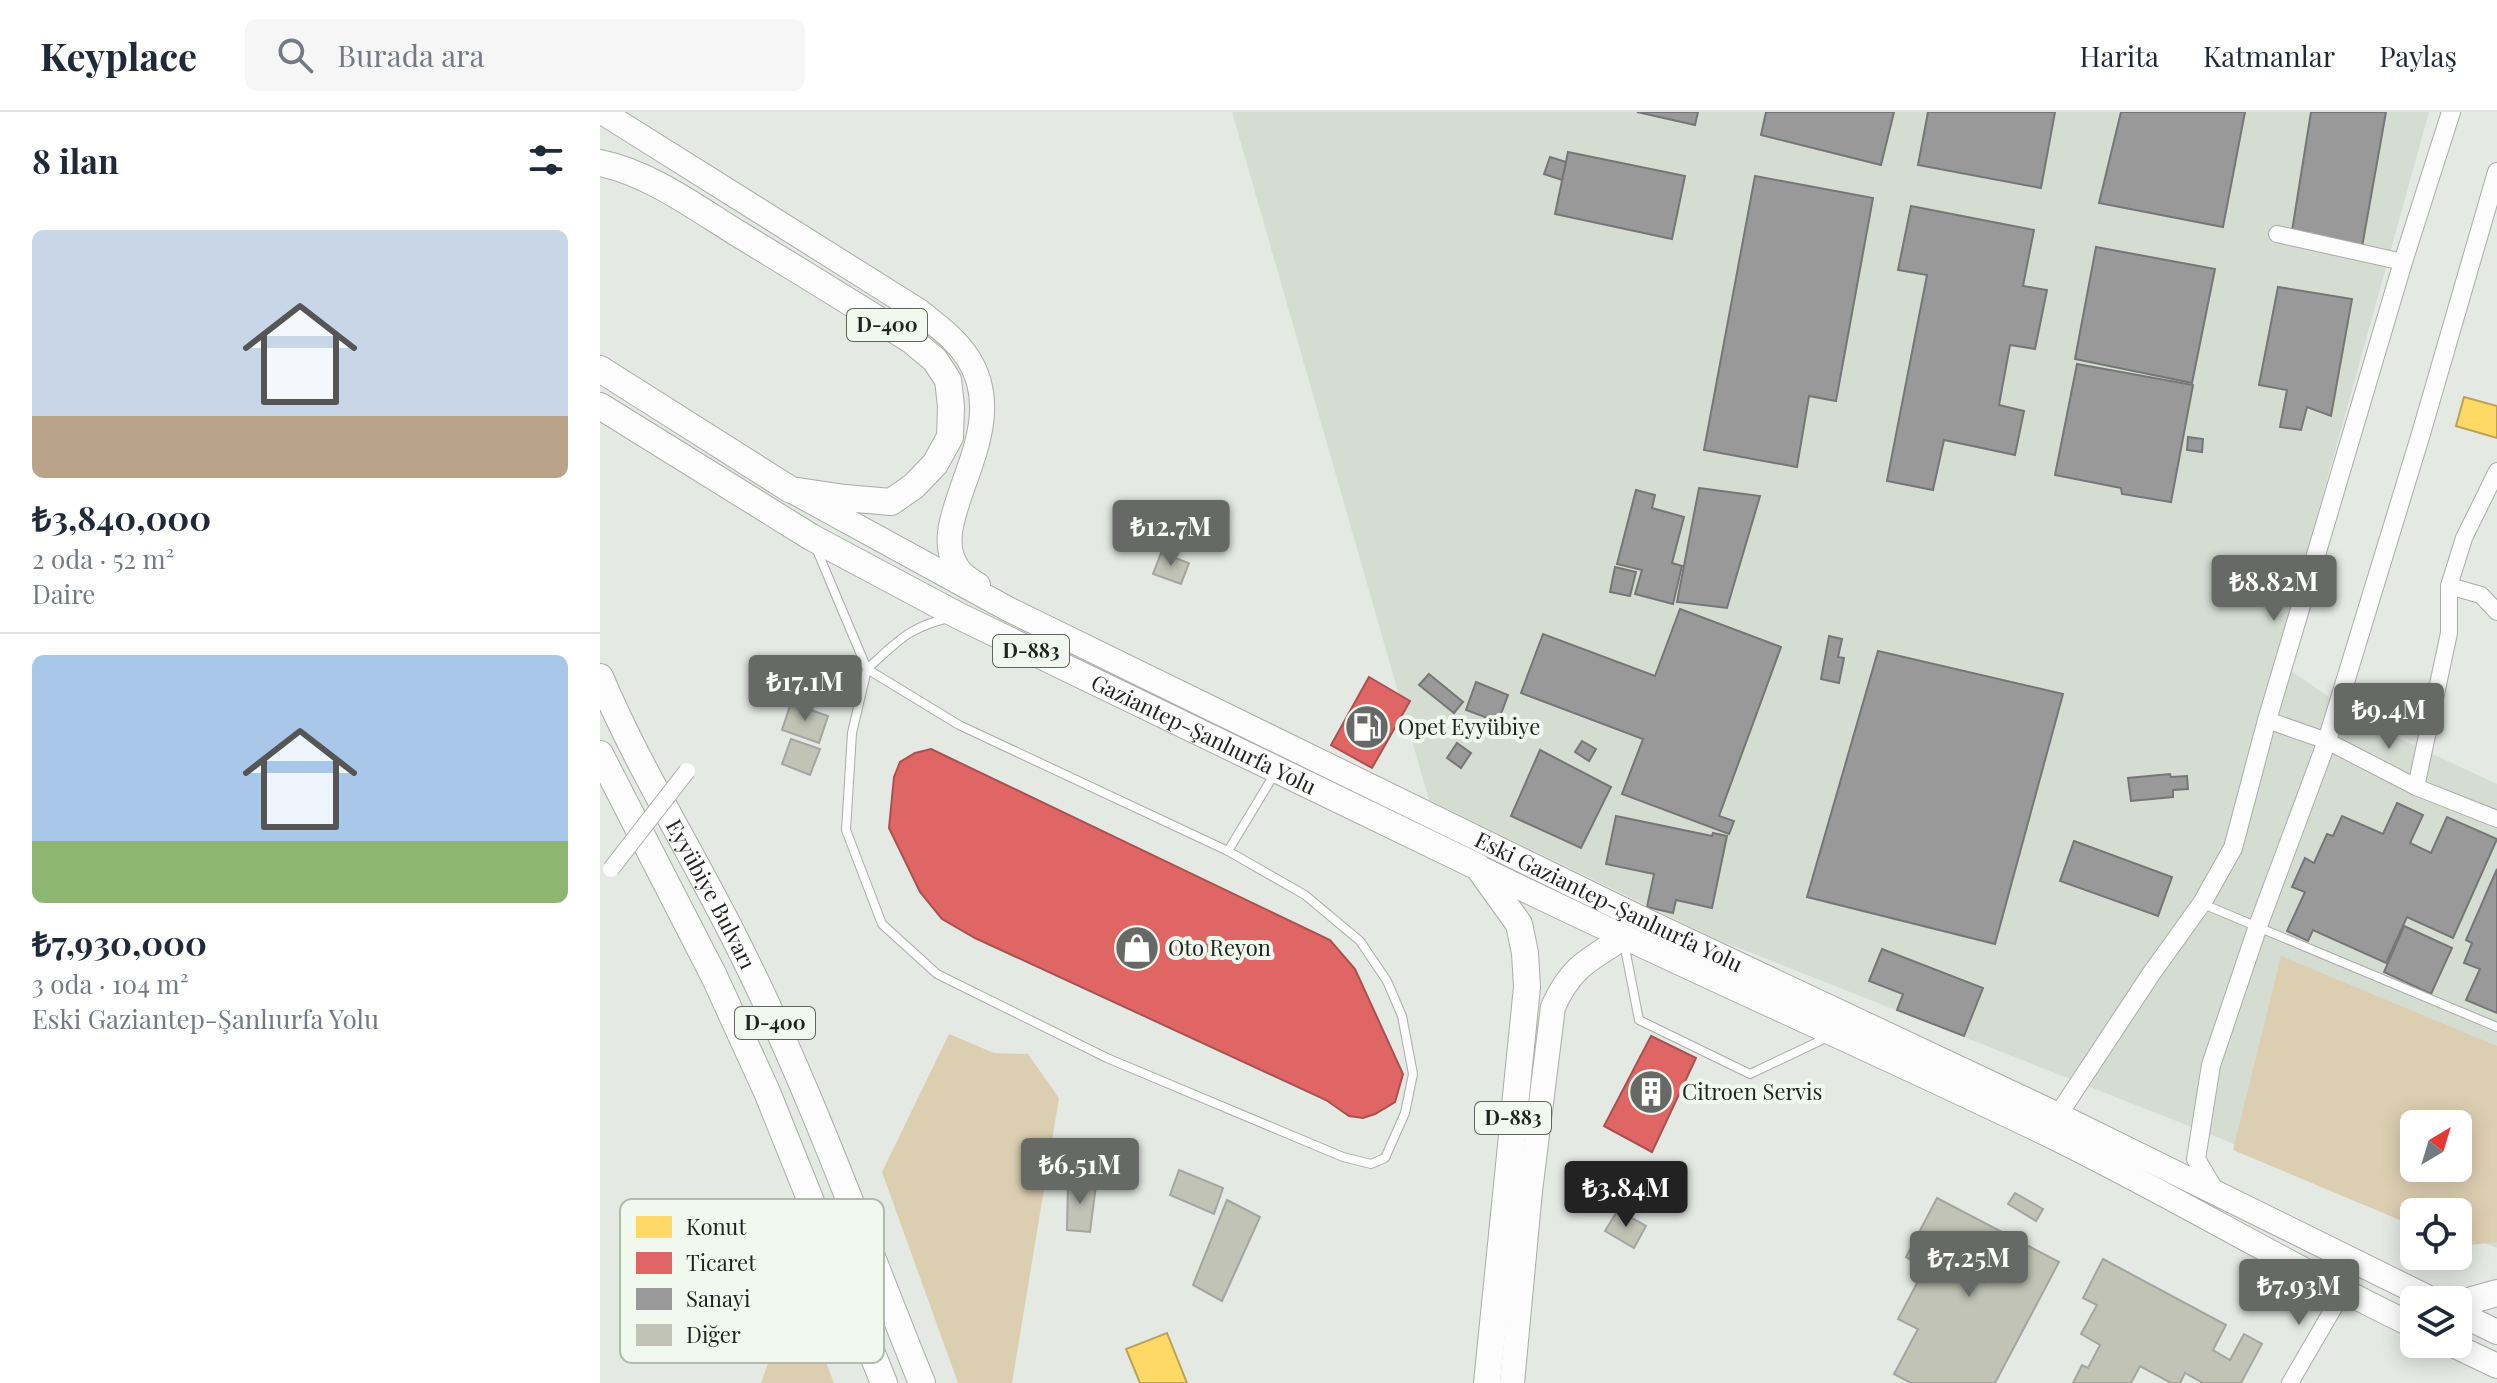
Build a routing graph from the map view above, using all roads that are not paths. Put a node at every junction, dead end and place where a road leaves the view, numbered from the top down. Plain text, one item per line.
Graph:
1 (602, 112) edge
2 (2451, 112) edge
3 (600, 163) edge
4 (2497, 172) edge
5 (2277, 234) dead end
6 (2403, 262) junction
7 (600, 369) edge
8 (600, 406) edge
9 (2497, 471) edge
10 (791, 490) junction
11 (811, 537) junction
12 (2449, 586) junction
13 (1008, 609) junction
14 (2497, 612) edge
15 (959, 616) junction
16 (867, 669) junction
17 (600, 677) edge
18 (2267, 720) junction
19 (2327, 741) junction
20 (600, 754) edge
21 (600, 763) edge
22 (1277, 770) junction
23 (687, 771) dead end
24 (2416, 787) junction
25 (618, 790) junction
26 (2497, 819) edge
27 (1228, 851) junction
28 (1478, 867) junction
29 (611, 869) dead end
30 (2202, 903) junction
31 (2258, 926) junction
32 (1623, 938) junction
33 (2497, 1027) edge
34 (1831, 1035) junction
35 (2058, 1115) junction
36 (2215, 1191) junction
37 (810, 1199) edge
38 (848, 1199) edge
39 (2405, 1286) edge
40 (884, 1288) edge
41 (2343, 1292) junction
42 (2497, 1293) edge
43 (2472, 1300) edge
44 (2400, 1319) edge
45 (2472, 1320) edge
46 (2497, 1332) edge
47 (2472, 1354) edge
48 (876, 1363) edge
49 (2497, 1366) edge
50 (884, 1383) edge
51 (922, 1383) edge
52 (1487, 1383) edge
53 (1512, 1383) edge
54 (2290, 1383) edge

1 - 13 main road
2 - 6 street
3 - 10 highway, D-400
4 - 19 street
5 - 6 street
6 - 18 street
7 - 10 highway, D-400
8 - 11 highway, Gaziantep-Şanlıurfa Yolu / D-883
9 - 12 street
10 - 13 main road, Eski Gaziantep-Şanlıurfa Yolu
11 - 15 highway, Gaziantep-Şanlıurfa Yolu / D-883
11 - 16 lane
12 - 14 street
12 - 24 street
13 - 35 main road, Eski Gaziantep-Şanlıurfa Yolu
15 - 16 lane
15 - 22 highway, Gaziantep-Şanlıurfa Yolu / D-883
16 - 27 lane
16 - 27 lane
17 - 38 highway, Eyyübiye Bulvarı / D-400
18 - 19 street
18 - 30 street
19 - 24 street
19 - 31 street
20 - 25 highway, Eyyübiye Bulvarı
21 - 25 highway, D-400
22 - 27 lane
22 - 28 highway, Gaziantep-Şanlıurfa Yolu / D-883
23 - 29 street, bridge
24 - 26 street
25 - 37 highway, Eyyübiye Bulvarı / D-400
28 - 32 main road, Eski Gaziantep-Şanlıurfa Yolu
28 - 52 highway, D-883
30 - 31 lane
30 - 35 street
31 - 33 lane
31 - 36 street
32 - 34 main road, Eski Gaziantep-Şanlıurfa Yolu
32 - 34 lane
32 - 53 main road
34 - 41 main road, Eski Gaziantep-Şanlıurfa Yolu
35 - 36 main road, Eski Gaziantep-Şanlıurfa Yolu
36 - 39 main road, Eski Gaziantep-Şanlıurfa Yolu
40 - 51 highway, Eyyübiye Bulvarı / D-400
41 - 44 main road, Eski Gaziantep-Şanlıurfa Yolu
41 - 54 street
42 - 43 highway
45 - 46 main road
47 - 49 main road
48 - 50 highway, Eyyübiye Bulvarı / D-400

